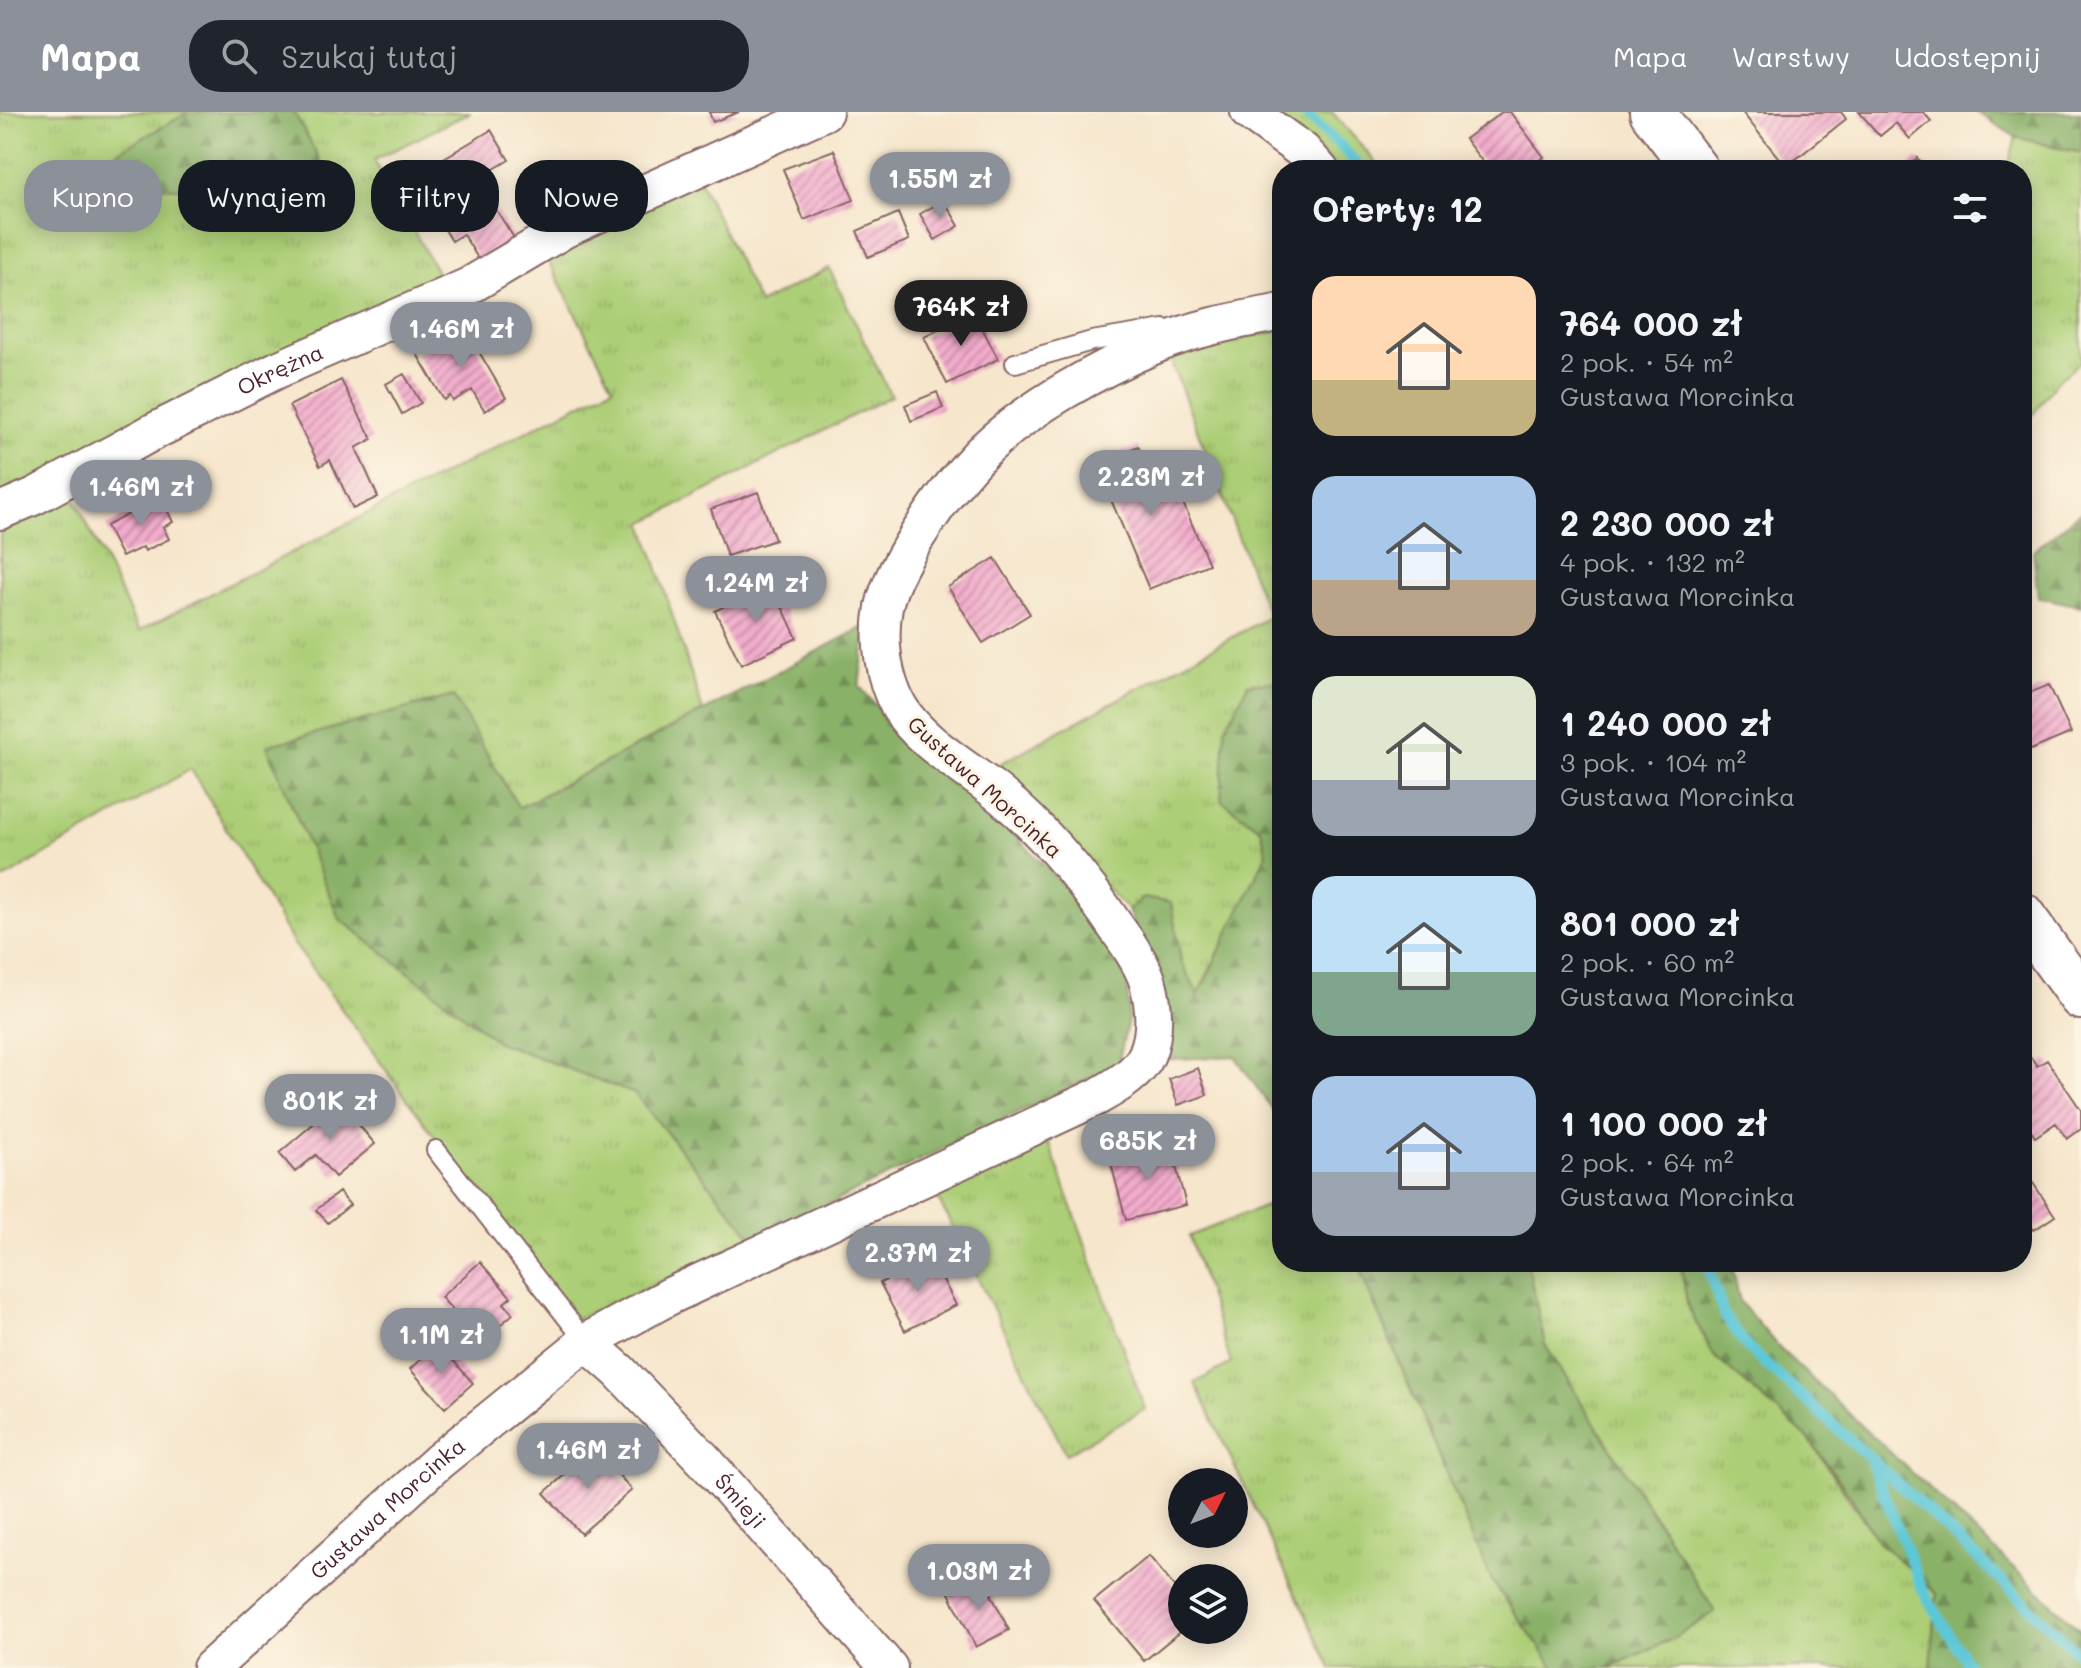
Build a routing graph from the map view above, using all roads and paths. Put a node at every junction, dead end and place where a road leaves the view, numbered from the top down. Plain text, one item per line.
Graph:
1 (824, 112) edge
2 (1249, 112) edge
3 (1652, 112) edge
4 (1311, 160) edge
5 (1688, 160) edge
6 (1272, 314) edge
7 (1205, 329) junction
8 (1015, 363) dead end
9 (0, 511) edge
10 (2032, 929) edge
11 (2081, 997) edge
12 (436, 1150) dead end
13 (586, 1342) junction
14 (211, 1668) edge
15 (889, 1668) edge

1 - 9 street, Okrężna
2 - 4 street
3 - 5 street
6 - 7 street, Gustawa Morcinka
7 - 8 lane
7 - 13 street, Gustawa Morcinka
10 - 11 street
12 - 13 lane
13 - 14 street, Gustawa Morcinka
13 - 15 street, Śmieji

